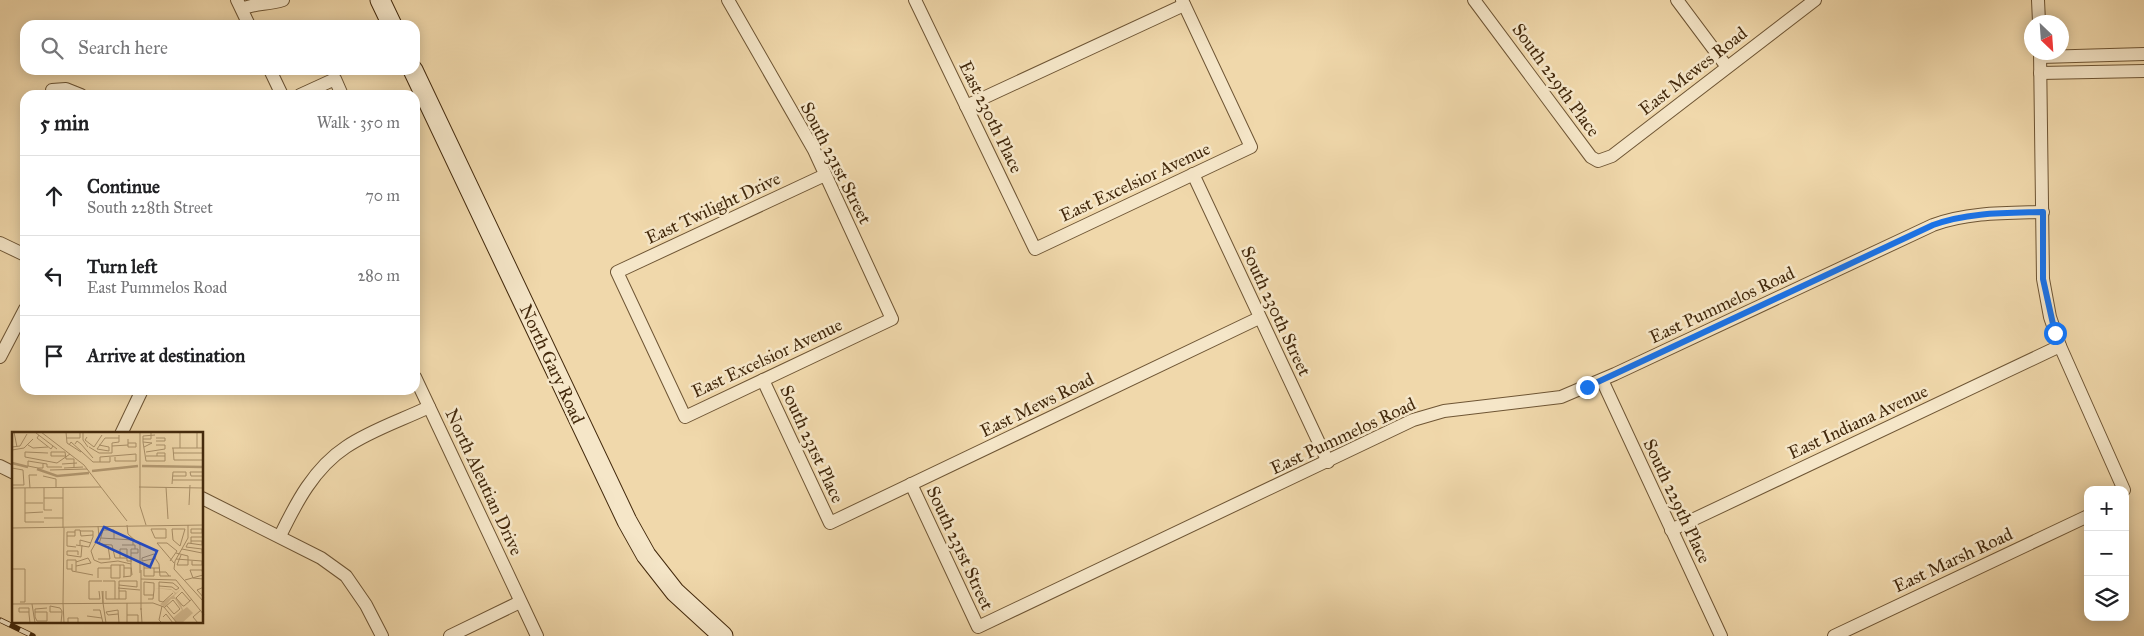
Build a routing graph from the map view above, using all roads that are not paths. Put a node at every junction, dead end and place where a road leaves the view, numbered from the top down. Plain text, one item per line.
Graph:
1 (283, 0) edge
2 (380, 0) edge
3 (728, 0) edge
4 (915, 0) edge
5 (1474, 0) edge
6 (1677, 0) edge
7 (1814, 0) edge
8 (2038, 0) edge
9 (1183, 2) edge
10 (245, 4) edge
11 (2039, 15) edge
12 (248, 20) edge
13 (390, 20) edge
14 (2144, 54) edge
15 (2069, 55) edge
16 (2040, 60) edge
17 (1727, 67) junction
18 (2144, 70) edge
19 (2040, 73) junction
20 (272, 75) edge
21 (415, 75) edge
22 (52, 90) dead end
23 (68, 90) edge
24 (280, 90) edge
25 (311, 90) edge
26 (340, 90) edge
27 (966, 106) junction
28 (1591, 157) joint
29 (1193, 174) junction
30 (825, 175) junction
31 (2043, 212) junction
32 (0, 243) edge
33 (1035, 249) joint
34 (20, 253) edge
35 (1259, 318) junction
36 (20, 319) edge
37 (892, 319) joint
38 (2060, 346) junction
39 (0, 357) edge
40 (763, 380) junction
41 (1602, 380) junction
42 (420, 388) edge
43 (140, 395) edge
44 (429, 407) junction
45 (685, 416) joint
46 (121, 432) edge
47 (1328, 462) junction
48 (0, 466) edge
49 (12, 472) edge
50 (911, 484) junction
51 (2122, 486) edge
52 (204, 499) edge
53 (2084, 518) edge
54 (830, 523) joint
55 (1671, 530) junction
56 (280, 536) junction
57 (520, 602) junction
58 (978, 627) joint
59 (382, 636) edge
60 (450, 636) edge
61 (537, 636) edge
62 (723, 636) edge
63 (1721, 636) edge
64 (1834, 636) edge

1 - 10 street
2 - 13 main road
3 - 30 street, South 231st Street
4 - 27 street, East 230th Place
5 - 28 street, South 229th Place
6 - 17 street
7 - 17 street, East Mewes Road
8 - 11 street
9 - 27 street
9 - 29 street, East Excelsior Avenue
10 - 12 street
14 - 15 street
16 - 19 street
17 - 28 street, East Mewes Road
18 - 19 street
19 - 31 street
20 - 24 street
21 - 62 main road, North Gary Road
22 - 23 street
25 - 26 street
27 - 33 street, East 230th Place
29 - 33 street, East Excelsior Avenue
29 - 35 street, South 230th Street
30 - 37 street, South 231st Street
30 - 45 street, East Twilight Drive
31 - 38 street
31 - 41 street, East Pummelos Road
32 - 34 street
35 - 47 street, South 230th Street
35 - 50 street, East Mews Road
36 - 39 street
37 - 40 street, East Excelsior Avenue
38 - 51 street
38 - 55 street, East Indiana Avenue
40 - 45 street, East Excelsior Avenue
40 - 54 street, South 231st Place
41 - 47 street, East Pummelos Road
41 - 55 street, South 229th Place
42 - 44 street, North Aleutian Drive
43 - 46 street
44 - 56 street
44 - 57 street, North Aleutian Drive
47 - 58 street, East Pummelos Road
48 - 49 street
50 - 54 street, East Mews Road
50 - 58 street, South 231st Street
52 - 56 street
53 - 64 street, East Marsh Road
55 - 63 street, South 229th Place
56 - 59 street
57 - 60 street
57 - 61 street, North Aleutian Drive

